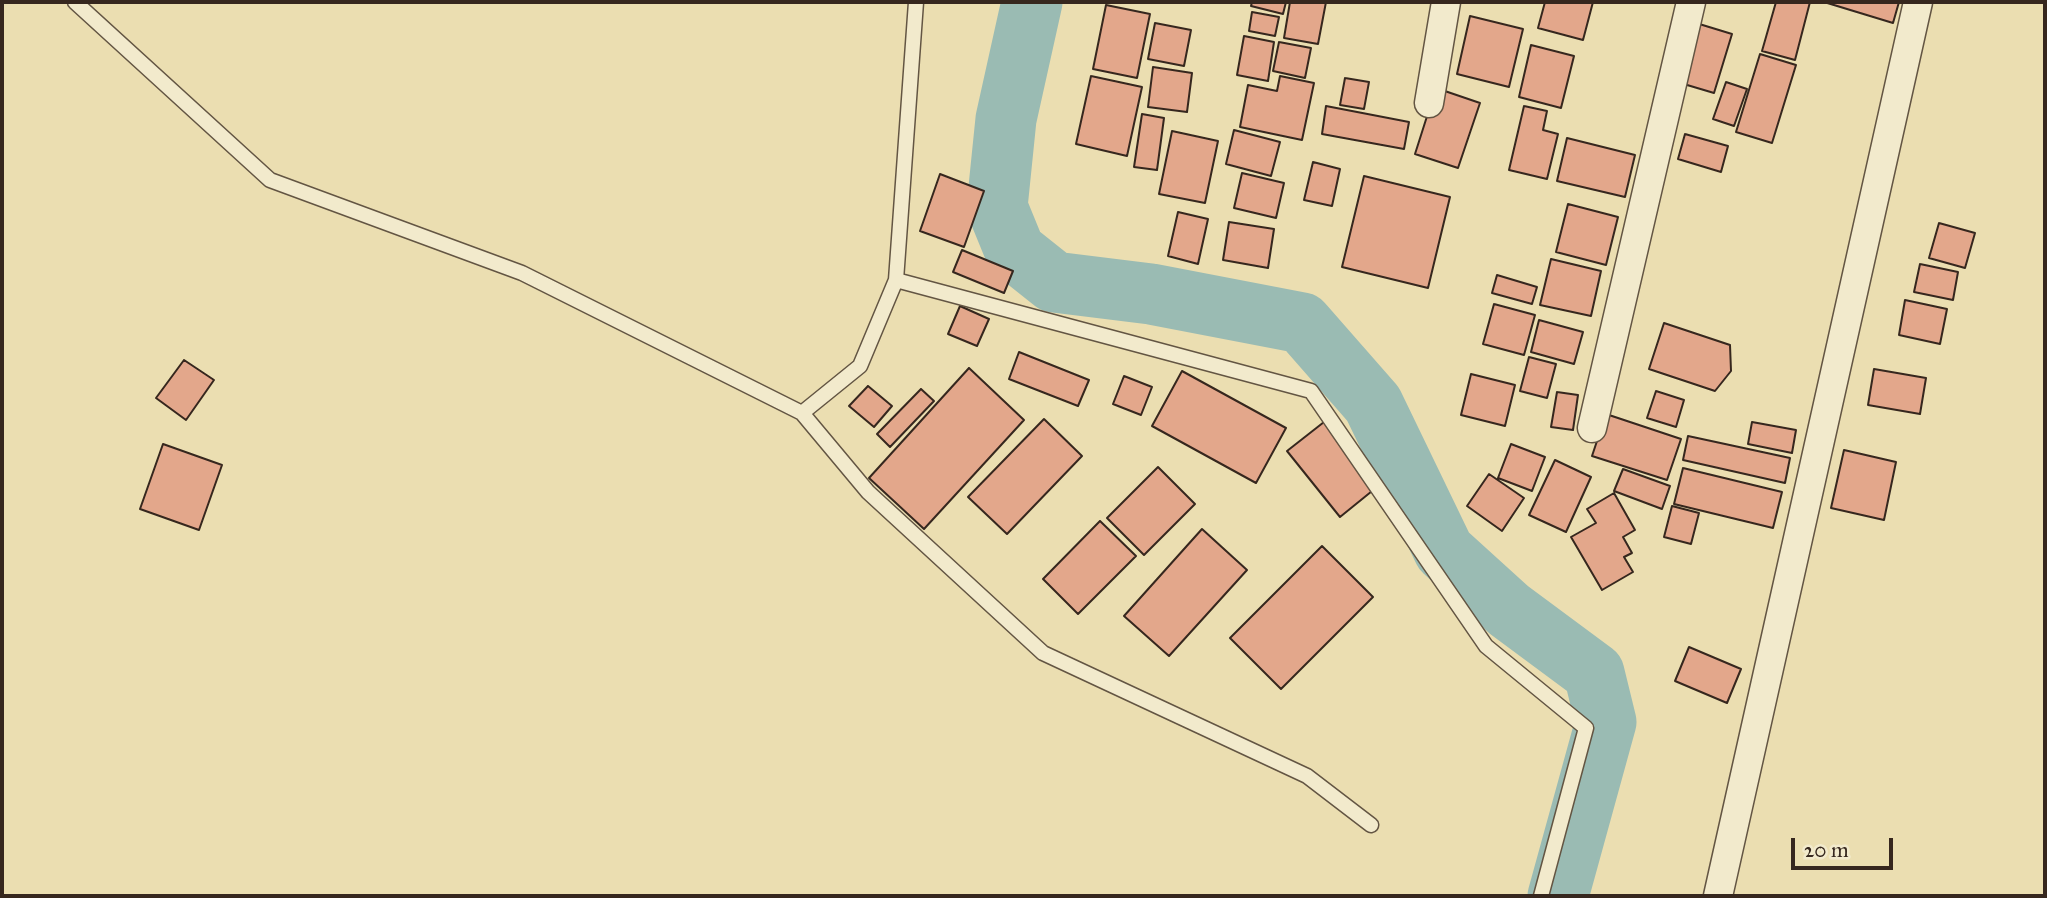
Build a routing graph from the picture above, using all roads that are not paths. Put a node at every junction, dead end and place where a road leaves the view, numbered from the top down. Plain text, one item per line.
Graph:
1 (75, 2) edge
2 (916, 2) edge
3 (1446, 2) edge
4 (1691, 2) edge
5 (1918, 2) edge
6 (1429, 103) dead end
7 (896, 280) junction
8 (802, 413) junction
9 (1592, 428) dead end
10 (1371, 825) dead end
11 (1541, 896) edge
12 (1718, 896) edge

1 - 8 lane
2 - 7 lane
3 - 6 street
4 - 9 street
5 - 12 street
7 - 8 lane
7 - 11 lane
8 - 10 lane

